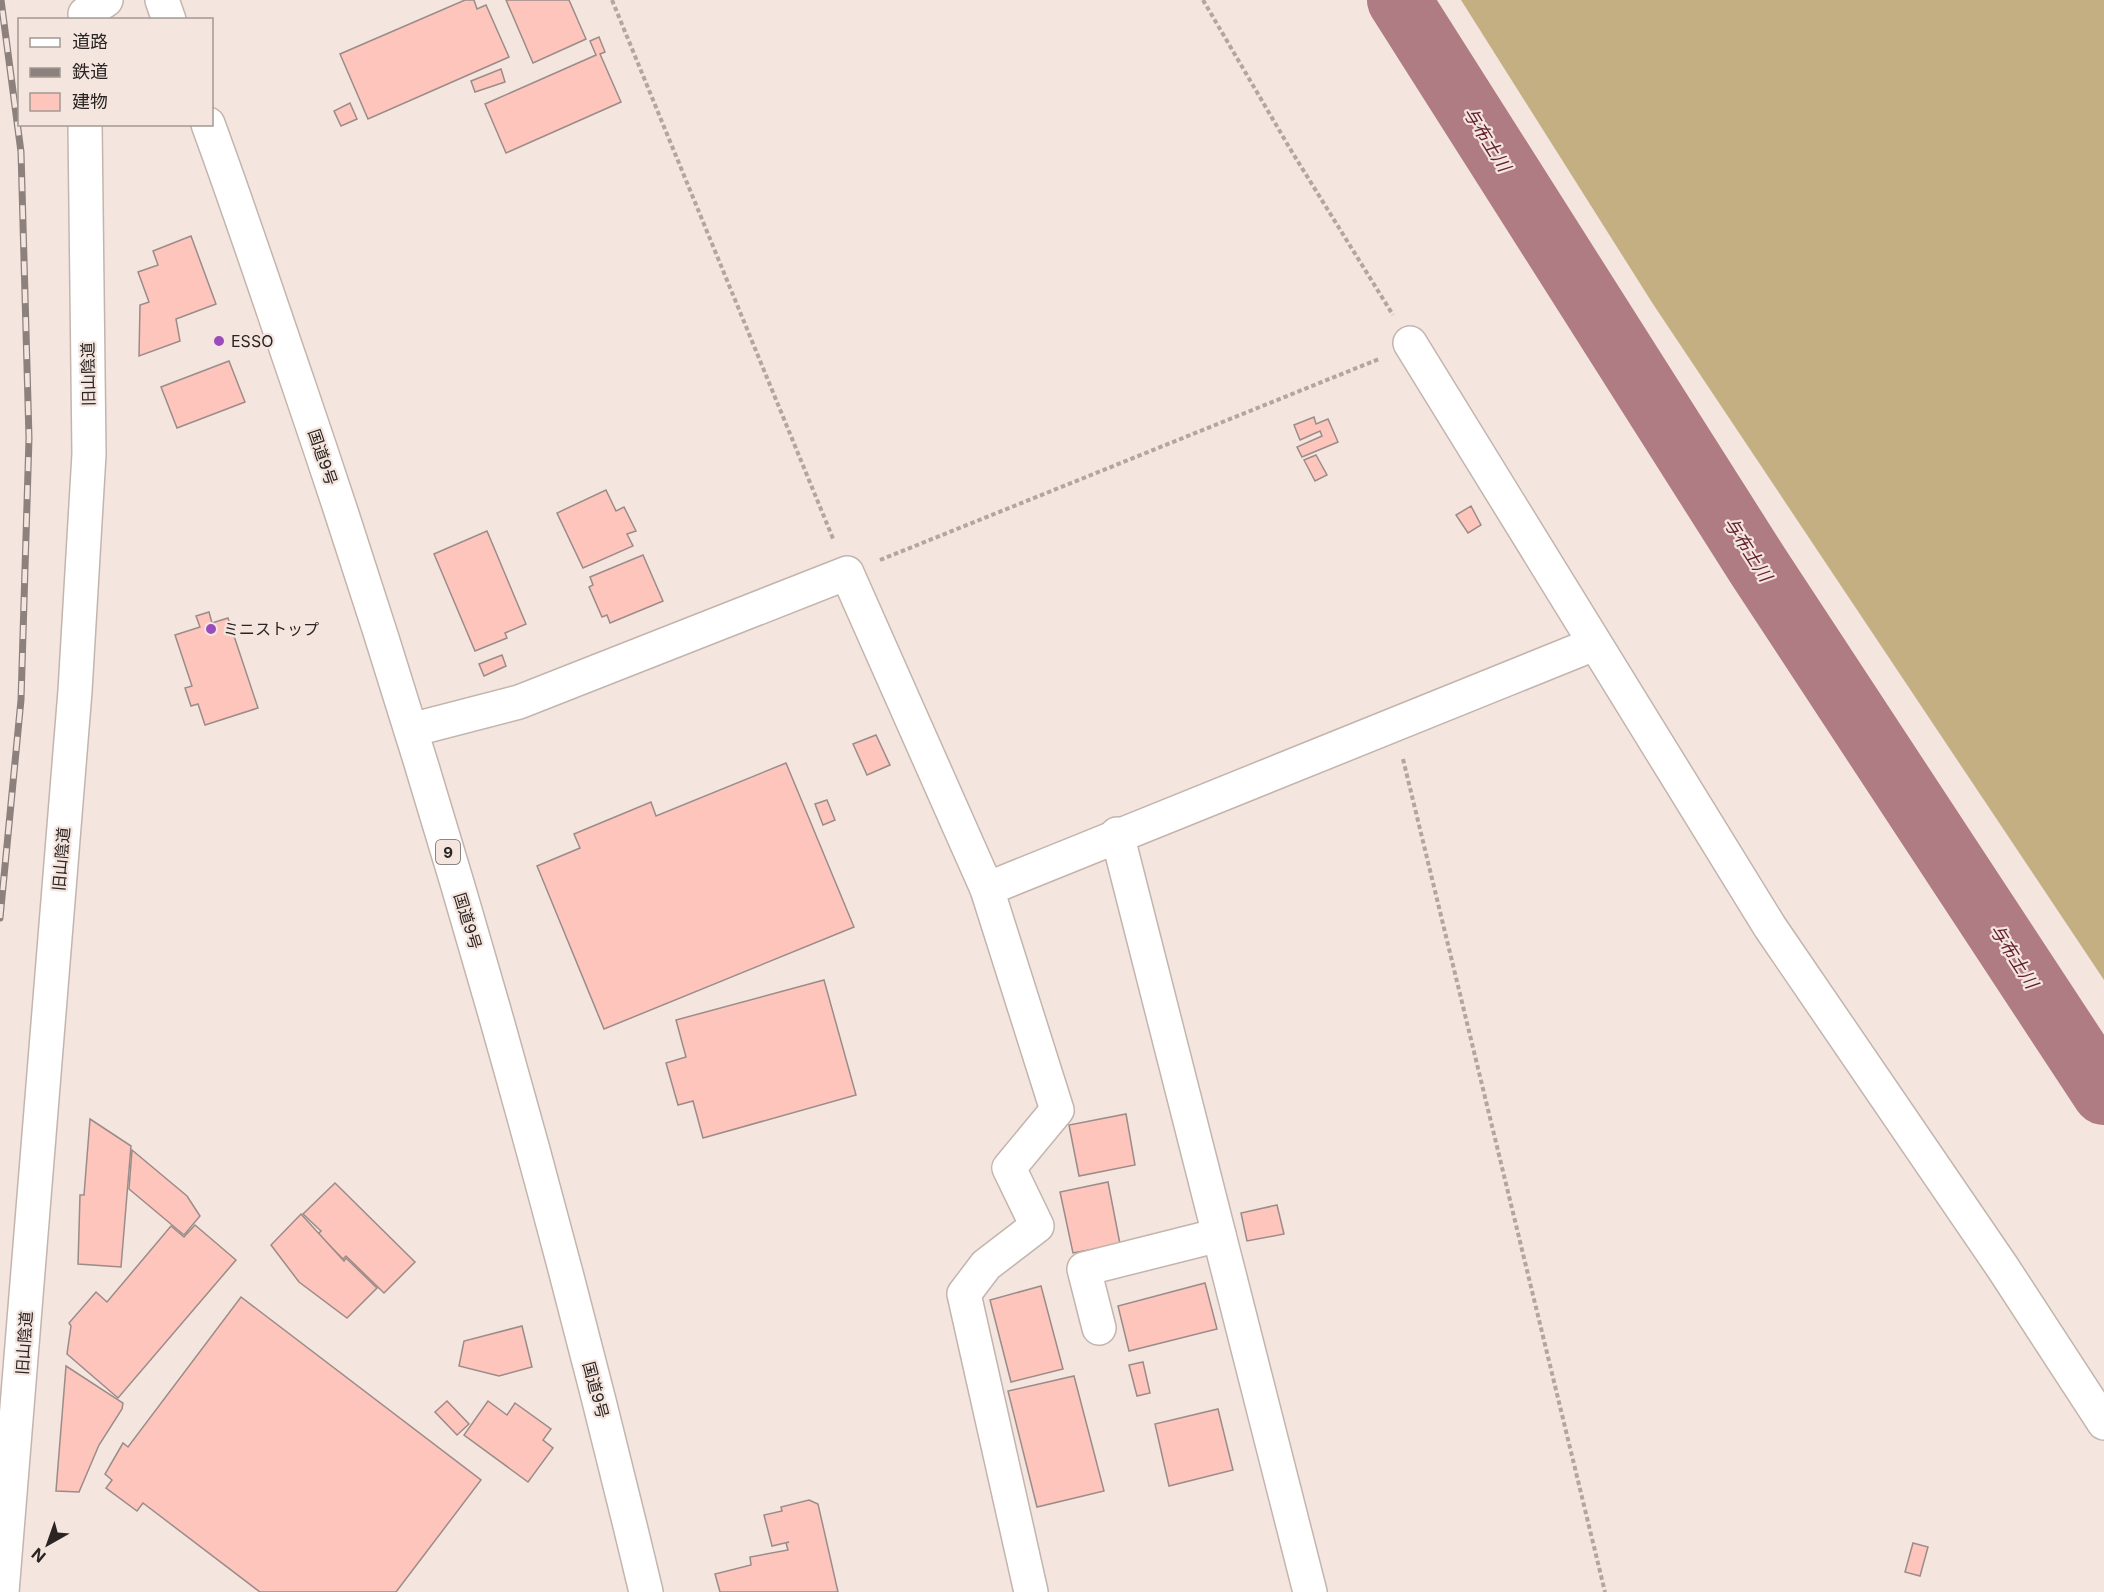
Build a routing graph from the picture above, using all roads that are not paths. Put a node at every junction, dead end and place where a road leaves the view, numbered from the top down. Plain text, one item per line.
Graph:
1 (85, 126) edge
2 (209, 126) edge
3 (1410, 343) road end
4 (1594, 644) junction
5 (411, 730) junction
6 (1117, 834) junction
7 (987, 889) junction
8 (1219, 1235) junction
9 (1099, 1328) dead end
10 (2104, 1423) edge
11 (2, 1592) edge
12 (646, 1592) edge
13 (1031, 1592) edge
14 (1310, 1592) edge

1 - 11 main road, 旧山陰道
2 - 5 main road, 国道9号 / 9
3 - 4 main road
4 - 6 main road
4 - 10 main road
5 - 7 main road
5 - 12 main road, 国道9号 / 9
6 - 7 main road
6 - 8 main road
7 - 13 main road
8 - 9 main road
8 - 14 main road

